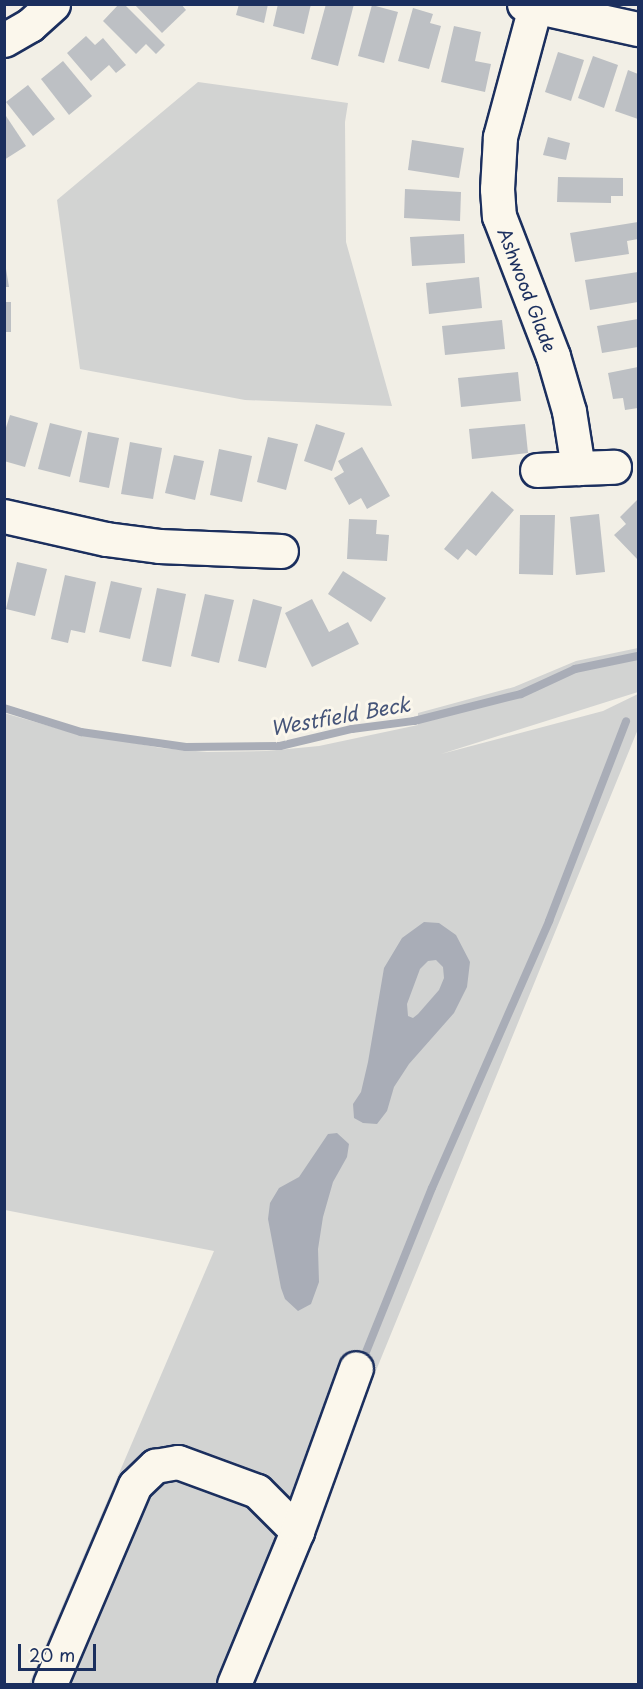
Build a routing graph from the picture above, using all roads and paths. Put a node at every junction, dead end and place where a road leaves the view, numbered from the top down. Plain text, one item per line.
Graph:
1 (53, 4) edge
2 (530, 6) edge
3 (639, 29) edge
4 (4, 40) edge
5 (614, 467) dead end
6 (578, 468) junction
7 (537, 470) dead end
8 (4, 516) edge
9 (281, 551) dead end
10 (356, 1368) dead end
11 (297, 1531) junction
12 (50, 1684) edge
13 (234, 1684) edge

1 - 4 street
2 - 3 street
2 - 6 street, Ashwood Glade
5 - 6 street
6 - 7 street
8 - 9 street
10 - 11 street
11 - 12 street
11 - 13 street

